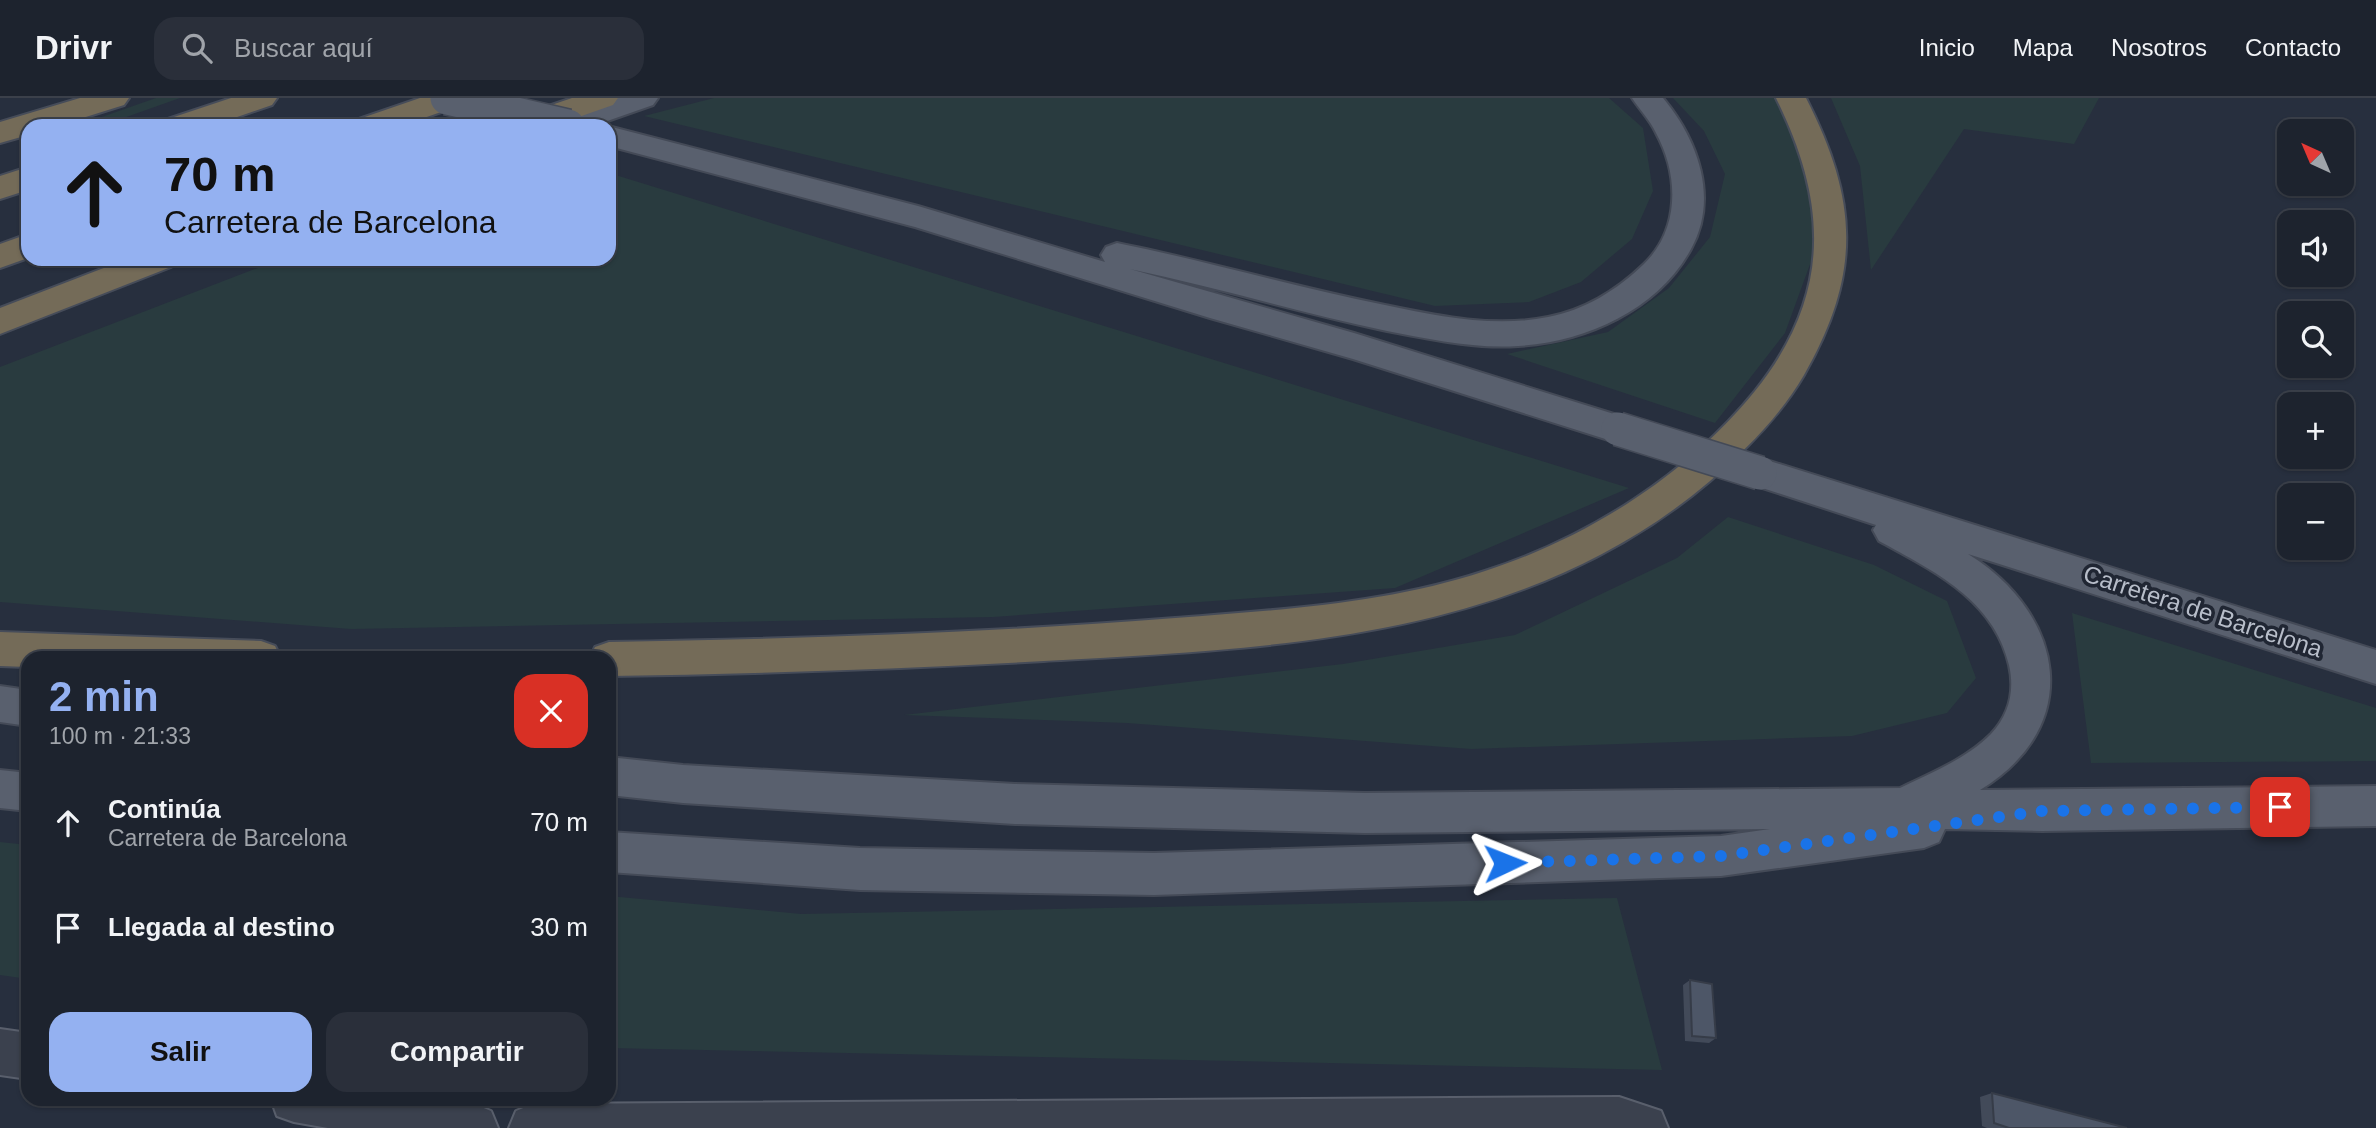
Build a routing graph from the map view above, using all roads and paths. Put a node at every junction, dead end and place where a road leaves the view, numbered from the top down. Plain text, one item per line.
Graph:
1 (114, 98) edge
2 (262, 98) edge
3 (449, 98) edge
4 (603, 98) edge
5 (643, 98) edge
6 (1647, 98) edge
7 (1791, 98) edge
8 (46, 119) edge
9 (199, 119) edge
10 (390, 119) edge
11 (538, 119) edge
12 (542, 119) edge
13 (582, 119) edge
14 (21, 127) edge
15 (0, 133) edge
16 (616, 138) edge
17 (21, 180) edge
18 (0, 188) edge
19 (918, 217) junction
20 (21, 248) edge
21 (0, 256) edge
22 (142, 266) edge
23 (0, 321) edge
24 (1823, 493) junction
25 (0, 649) edge
26 (58, 651) edge
27 (616, 659) edge
28 (2376, 667) edge
29 (0, 704) edge
30 (21, 707) edge
31 (616, 777) edge
32 (0, 789) edge
33 (21, 791) edge
34 (2376, 806) edge
35 (1903, 808) junction
36 (2042, 811) junction
37 (616, 852) edge
38 (0, 1052) edge
39 (21, 1055) edge
40 (337, 1106) edge
41 (474, 1128) edge
42 (533, 1128) edge
43 (1644, 1128) edge

1 - 8 highway
2 - 9 highway
3 - 10 highway
3 - 11 main road, bridge
4 - 12 highway
5 - 13 main road
6 - 19 main road
7 - 27 highway
14 - 15 highway
16 - 19 main road
17 - 18 highway
19 - 24 main road, bridge
20 - 21 highway
22 - 23 highway
24 - 28 main road, Carretera de Barcelona
24 - 35 main road
25 - 26 highway
29 - 30 main road
31 - 35 main road
32 - 33 main road
34 - 36 main road
35 - 36 main road
36 - 37 main road
38 - 39 street
40 - 41 street
42 - 43 street

